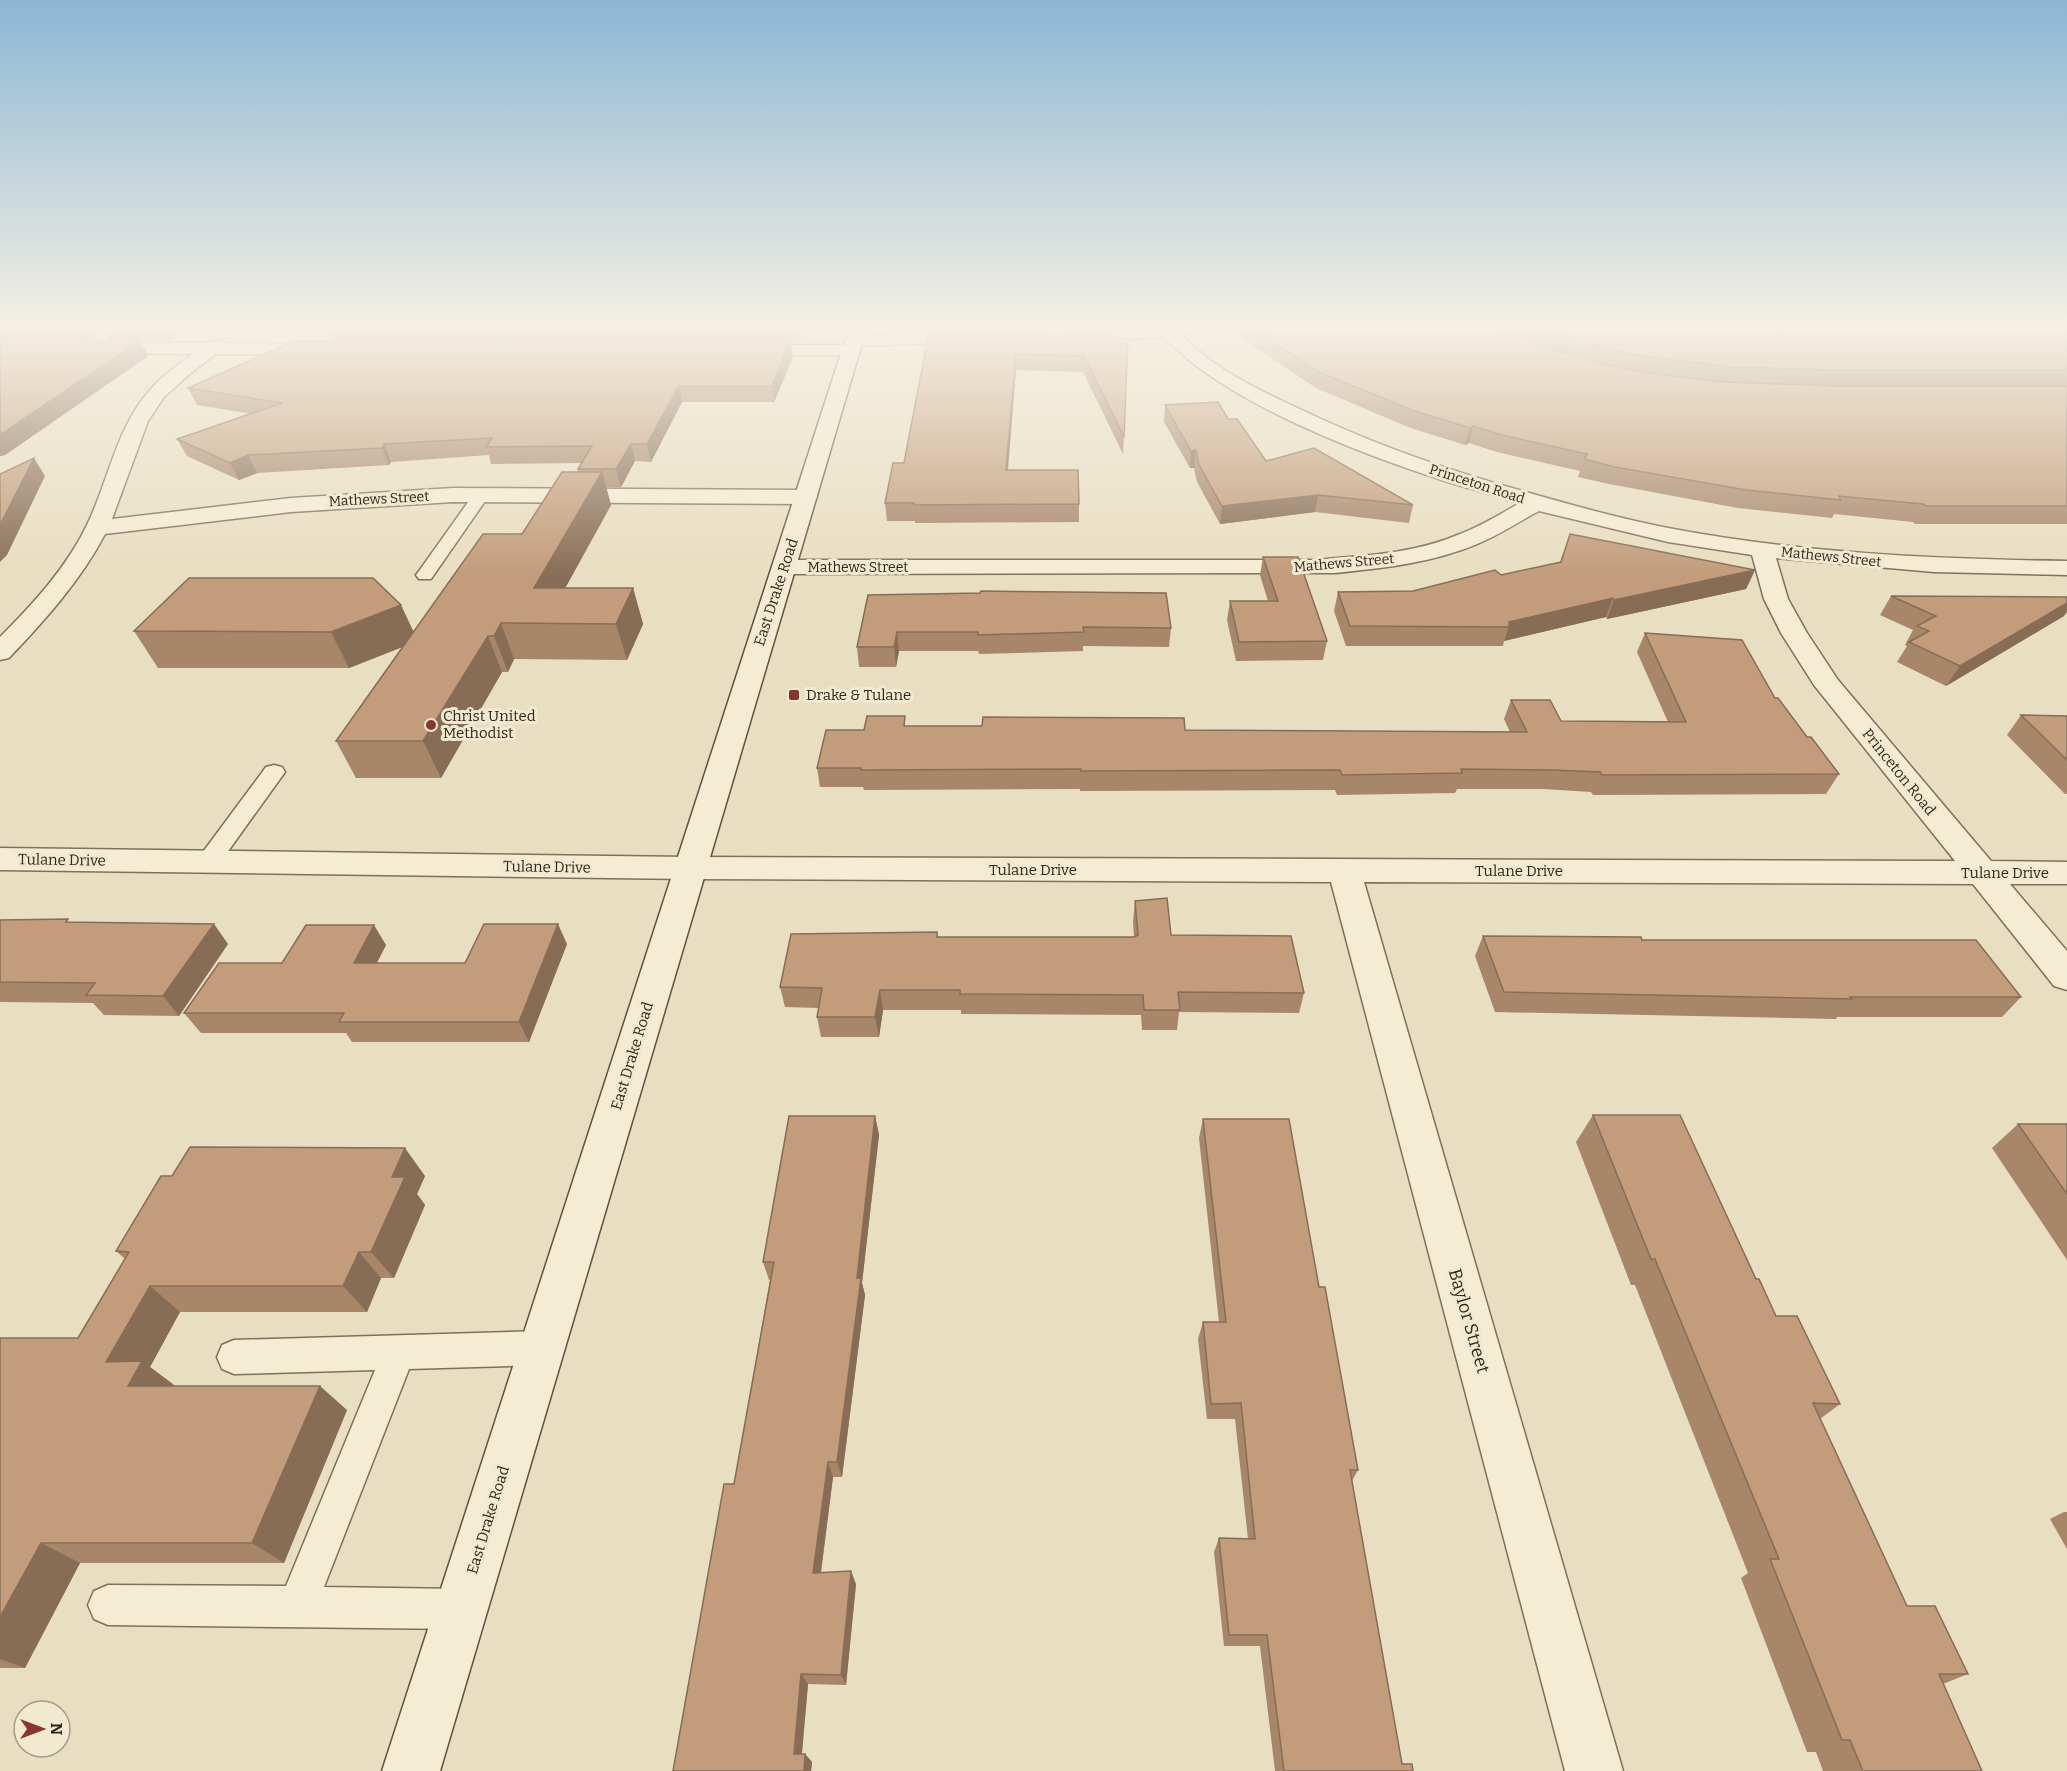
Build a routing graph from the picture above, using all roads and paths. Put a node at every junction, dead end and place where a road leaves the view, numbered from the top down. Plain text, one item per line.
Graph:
1 (143, 412) edge
2 (831, 412) edge
3 (1293, 412) edge
4 (482, 494) junction
5 (806, 497) junction
6 (1535, 504) junction
7 (97, 528) junction
8 (1762, 549) junction
9 (784, 567) junction
10 (2067, 568) edge
11 (425, 575) dead end
12 (0, 652) edge
13 (274, 772) dead end
14 (0, 859) edge
15 (208, 862) junction
16 (690, 868) junction
17 (1344, 870) junction
18 (1982, 873) junction
19 (2067, 873) edge
20 (2067, 975) edge
21 (542, 1348) junction
22 (399, 1353) junction
23 (234, 1357) dead end
24 (108, 1605) dead end
25 (297, 1606) junction
26 (461, 1609) junction
27 (411, 1771) edge
28 (1594, 1771) edge

1 - 7 street
2 - 5 street, East Drake Road
3 - 6 street, Princeton Road
4 - 5 street, Mathews Street
4 - 7 street, Mathews Street
4 - 11 lane
5 - 9 street, East Drake Road
6 - 8 street, Mathews Street
6 - 9 street, Mathews Street
7 - 12 street
8 - 10 street, Mathews Street
8 - 18 street, Princeton Road
9 - 16 street, East Drake Road
13 - 15 lane
14 - 15 street, Tulane Drive
15 - 16 street, Tulane Drive
16 - 17 street, Tulane Drive
16 - 21 street, East Drake Road
17 - 18 street, Tulane Drive
17 - 28 street, Baylor Street
18 - 19 street, Tulane Drive
18 - 20 street, Princeton Road
21 - 22 lane
21 - 26 street, East Drake Road
22 - 23 lane
22 - 25 lane
24 - 25 lane
25 - 26 lane
26 - 27 street, East Drake Road

